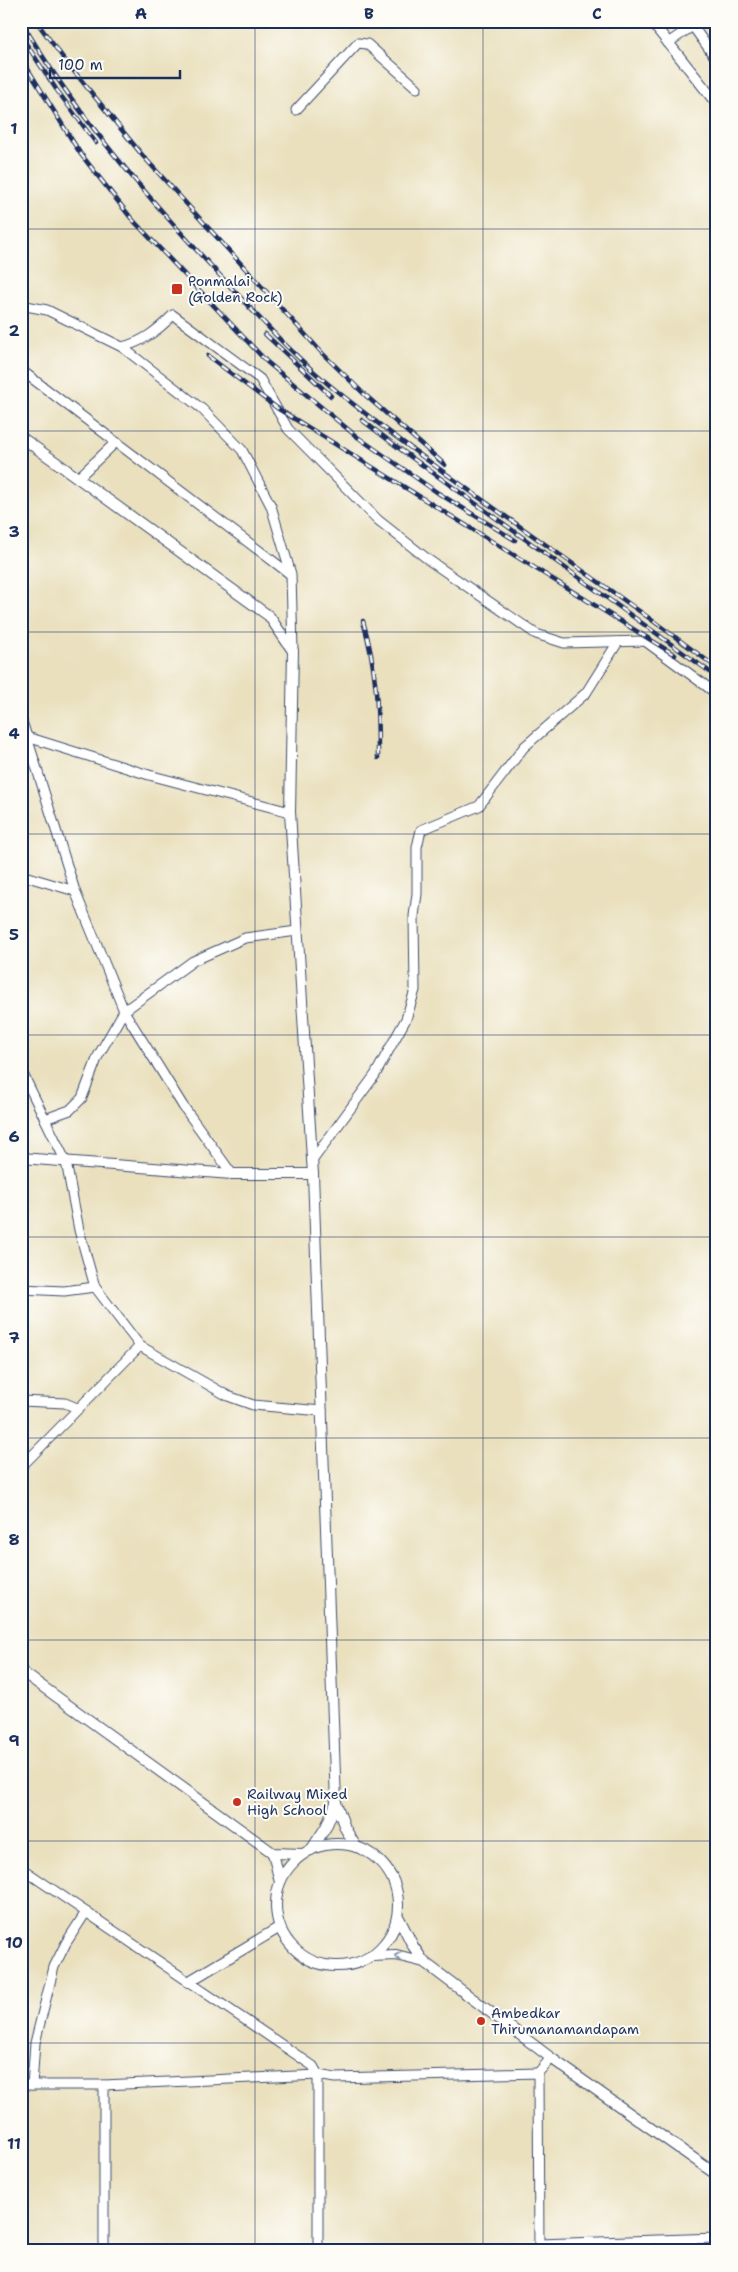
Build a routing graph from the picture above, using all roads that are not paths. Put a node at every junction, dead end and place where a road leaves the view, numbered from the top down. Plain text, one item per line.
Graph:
1 (651, 21) edge
2 (694, 23) edge
3 (668, 43) junction
4 (717, 60) edge
5 (417, 88) dead end
6 (713, 93) edge
7 (717, 104) edge
8 (296, 110) dead end
9 (21, 305) edge
10 (122, 347) junction
11 (21, 370) edge
12 (21, 437) edge
13 (116, 442) junction
14 (78, 478) junction
15 (291, 574) junction
16 (618, 642) junction
17 (293, 651) junction
18 (717, 694) edge
19 (21, 718) edge
20 (24, 736) edge
21 (290, 812) junction
22 (21, 875) edge
23 (76, 891) junction
24 (297, 931) junction
25 (124, 1011) junction
26 (21, 1070) edge
27 (46, 1119) junction
28 (21, 1158) edge
29 (312, 1161) junction
30 (66, 1162) junction
31 (232, 1174) junction
32 (313, 1174) junction
33 (95, 1287) junction
34 (21, 1289) edge
35 (140, 1346) junction
36 (21, 1401) edge
37 (77, 1408) junction
38 (322, 1411) junction
39 (21, 1467) edge
40 (21, 1671) edge
41 (336, 1803) junction
42 (356, 1847) junction
43 (307, 1852) junction
44 (273, 1854) junction
45 (21, 1868) edge
46 (280, 1882) junction
47 (86, 1912) junction
48 (399, 1918) junction
49 (280, 1927) junction
50 (372, 1956) junction
51 (424, 1962) junction
52 (188, 1982) junction
53 (551, 2058) junction
54 (538, 2073) junction
55 (318, 2075) junction
56 (104, 2084) junction
57 (21, 2085) edge
58 (32, 2085) junction
59 (717, 2175) edge
60 (717, 2238) edge
61 (539, 2247) edge
62 (104, 2251) edge
63 (318, 2251) edge

1 - 3 street
2 - 3 street
2 - 4 street
3 - 6 street
5 - 8 street
6 - 7 street
9 - 10 street
10 - 15 street
10 - 16 street
11 - 13 street
12 - 14 street
13 - 14 street
13 - 15 street
14 - 17 street
15 - 17 street
16 - 18 street
16 - 29 street
17 - 21 street
19 - 20 street
20 - 21 street
20 - 23 street
21 - 24 street
22 - 23 street
23 - 25 street
24 - 25 street
24 - 29 street
25 - 27 street
25 - 31 street
26 - 27 street
27 - 30 street
28 - 30 street
29 - 32 street
30 - 31 street
30 - 33 street
31 - 32 street
32 - 38 street
33 - 34 street
33 - 35 street
35 - 37 street
35 - 38 street
36 - 37 street
37 - 39 street
38 - 41 street
40 - 44 street
41 - 42 street
41 - 43 street
42 - 43 street
42 - 48 street
43 - 44 street
43 - 46 street
44 - 46 street
45 - 47 street
46 - 49 street
47 - 52 street
47 - 58 street
48 - 50 street
48 - 51 street
49 - 50 street
49 - 52 street
51 -> 50 street
51 - 53 street
52 - 55 street
53 - 54 street
53 - 59 street
54 - 55 street
54 - 61 street
55 - 56 street
55 - 63 street
56 - 58 street
56 - 62 street
57 - 58 street
60 - 61 street

